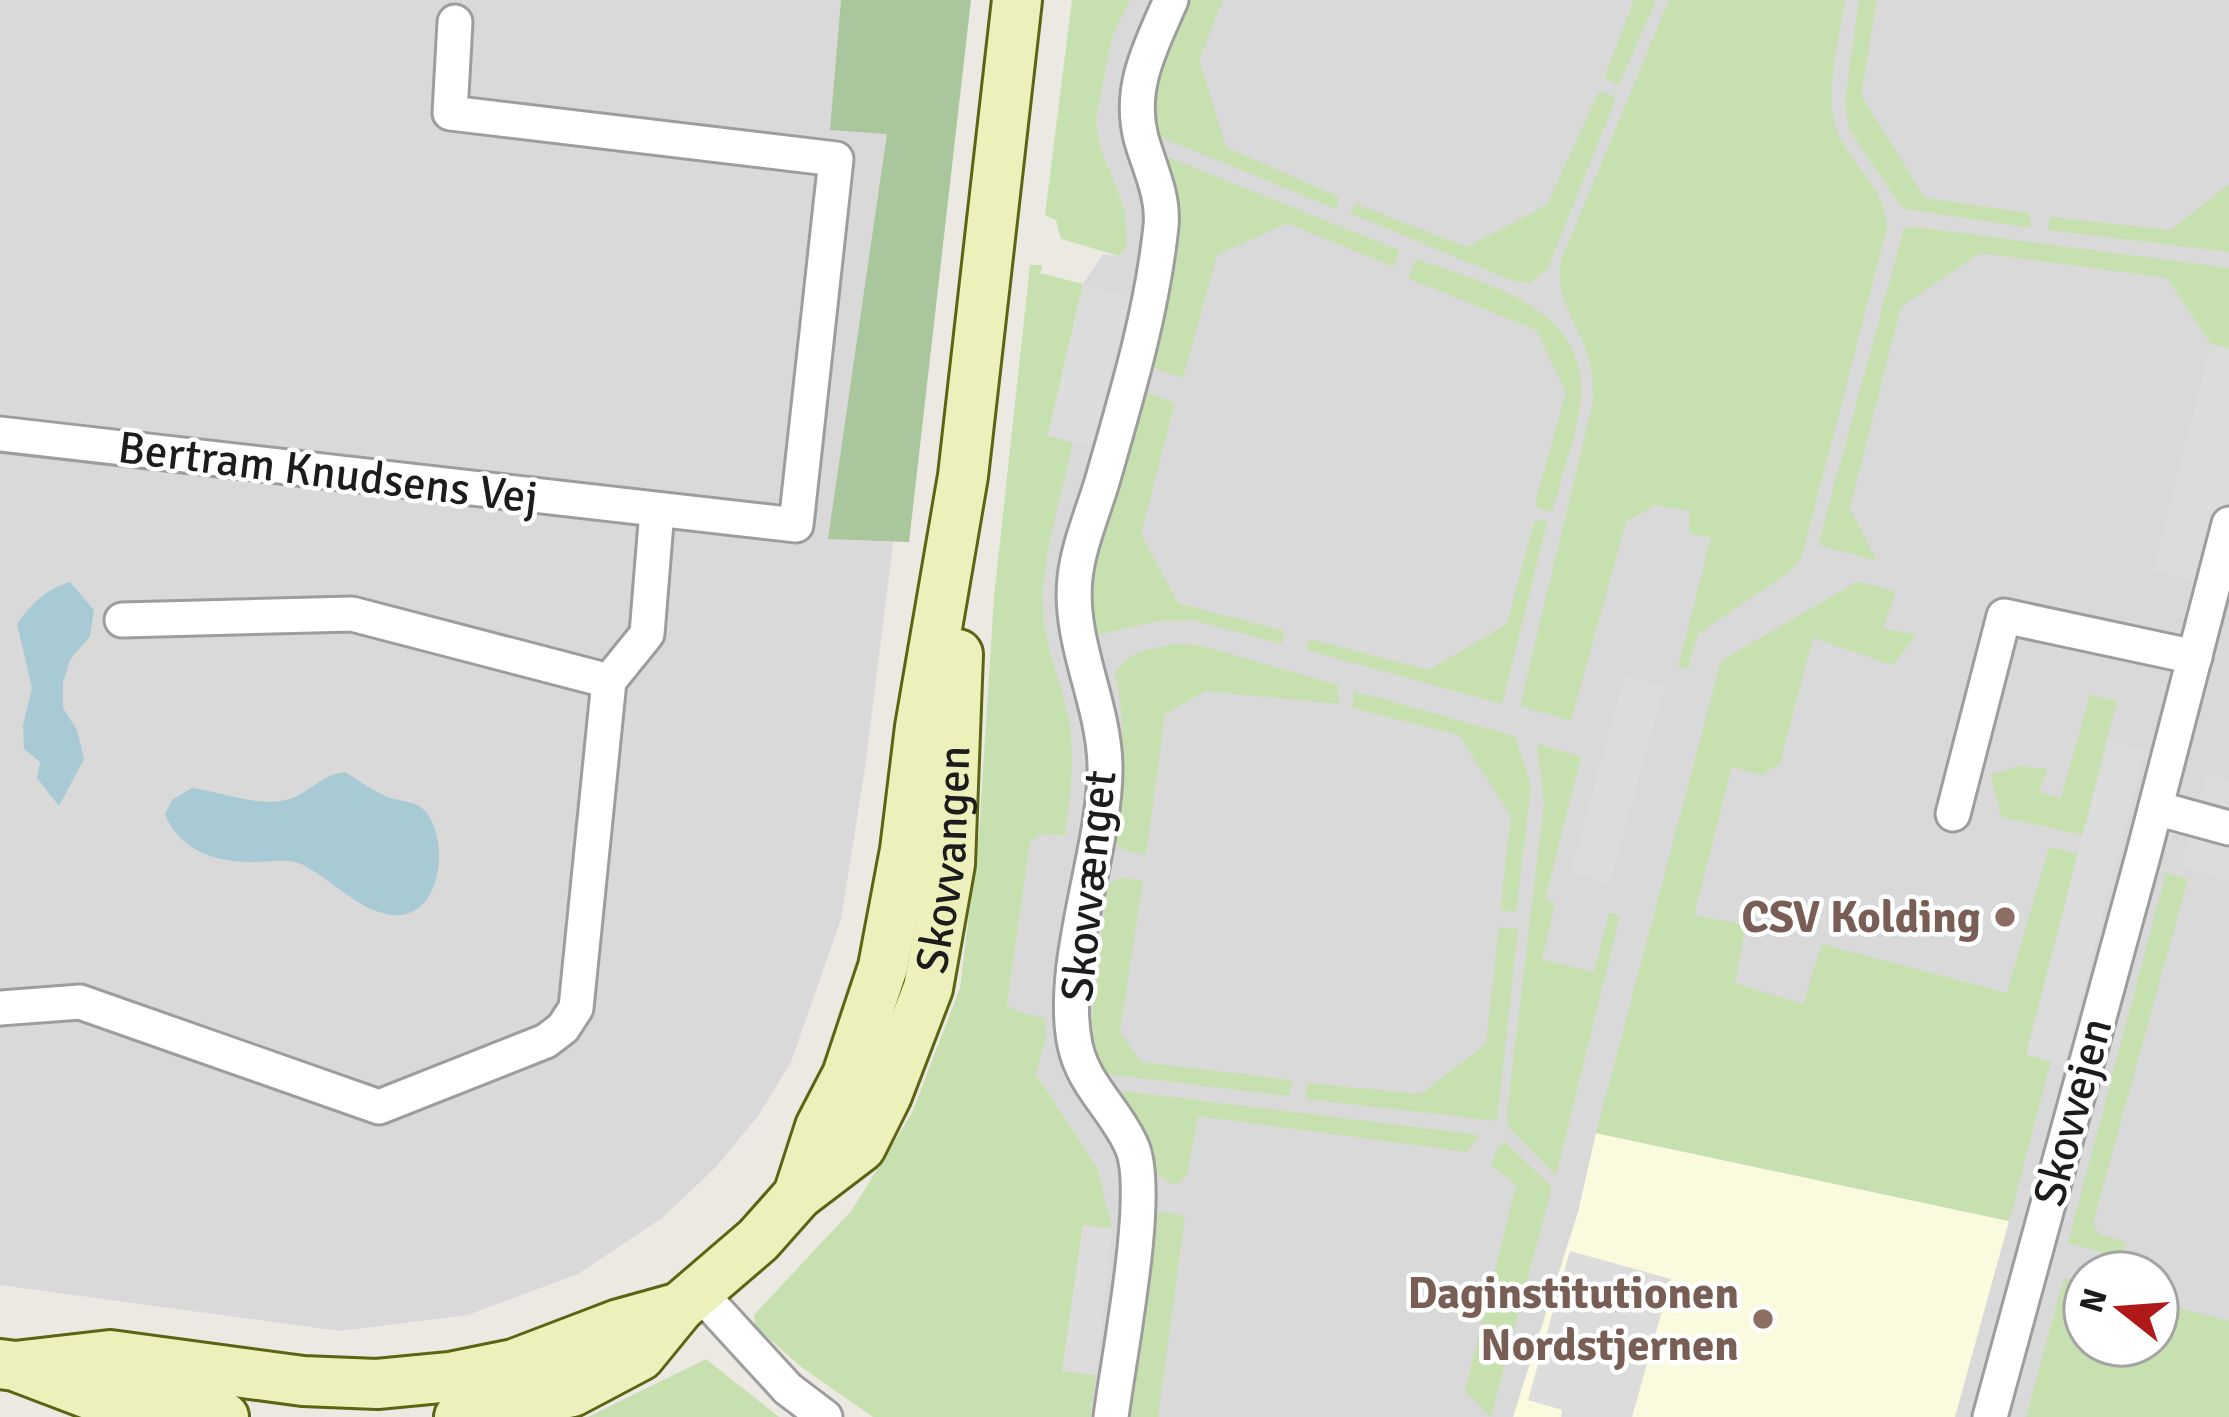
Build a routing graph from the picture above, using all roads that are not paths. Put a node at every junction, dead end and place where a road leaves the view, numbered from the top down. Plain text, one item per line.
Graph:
1 (1017, 0) edge
2 (1171, 0) edge
3 (455, 22) dead end
4 (0, 434) edge
5 (657, 510) junction
6 (2229, 524) edge
7 (122, 620) dead end
8 (2195, 657) junction
9 (609, 681) junction
10 (2156, 808) junction
11 (1953, 814) dead end
12 (2229, 828) edge
13 (0, 1008) edge
14 (690, 1300) junction
15 (8, 1365) edge
16 (224, 1417) edge
17 (459, 1417) edge
18 (825, 1417) edge
19 (1111, 1417) edge
20 (1990, 1417) edge

1 - 14 street, Skovvangen
2 - 19 street, Skovvænget
3 - 5 street, Bertram Knudsens Vej
4 - 5 street, Bertram Knudsens Vej
5 - 9 street
6 - 8 street, Skovvejen
7 - 9 street
8 - 10 street, Skovvejen
8 - 11 street
9 - 13 street
10 - 12 street
10 - 20 street, Skovvejen
14 - 15 street, Skovvangen
14 - 17 street, Skovvangen
14 - 18 street
15 - 16 street, Skovvangen

